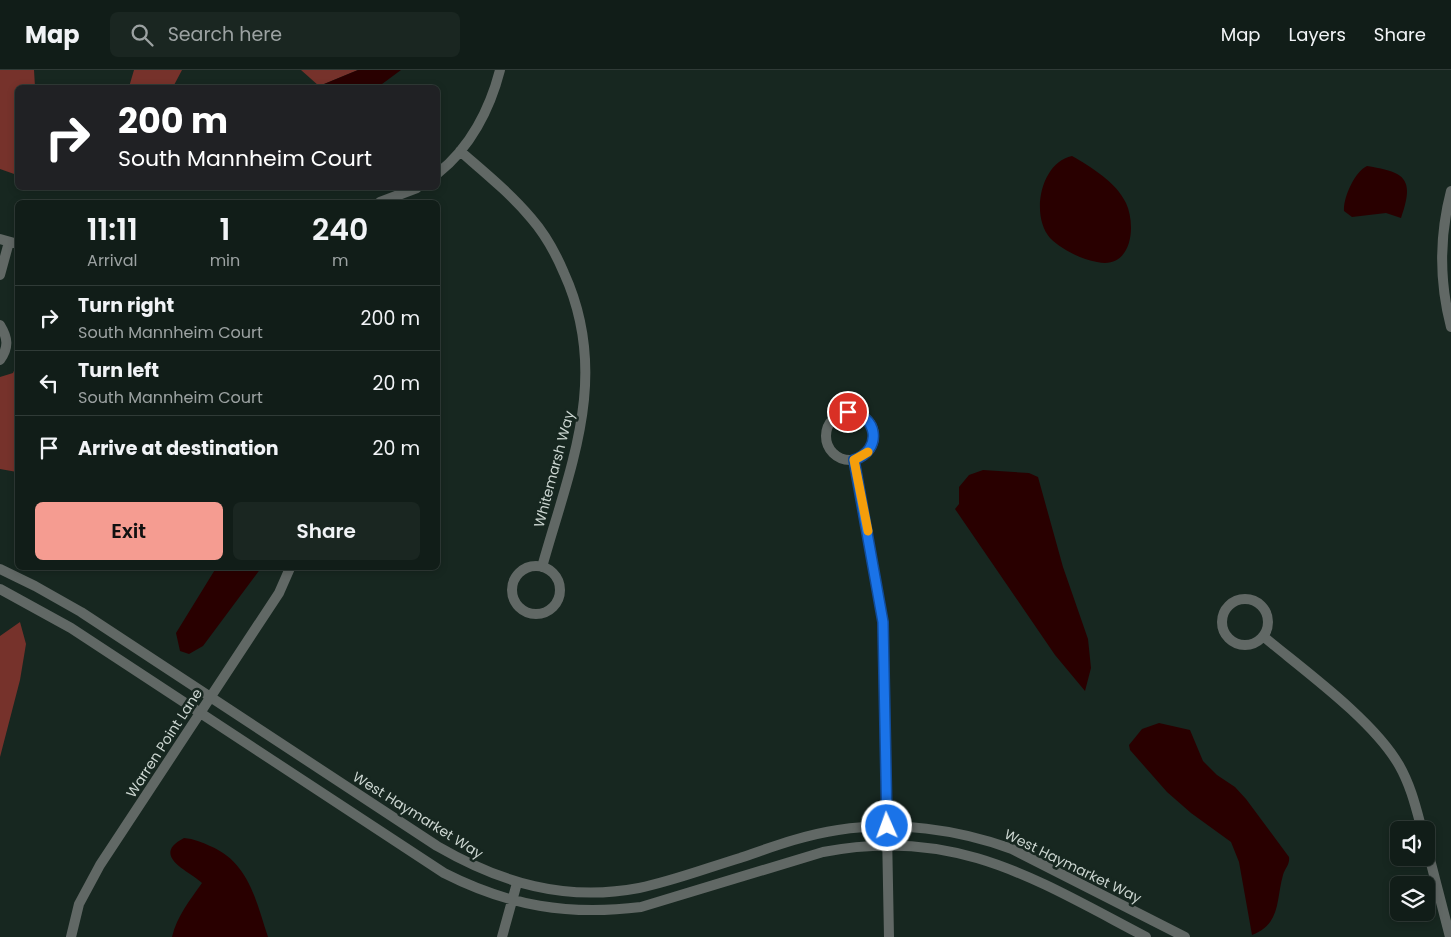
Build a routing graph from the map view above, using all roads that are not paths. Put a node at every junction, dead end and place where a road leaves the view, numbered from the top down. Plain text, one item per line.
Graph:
1 (500, 70) edge
2 (460, 151) junction
3 (440, 171) edge
4 (412, 190) edge
5 (1451, 191) edge
6 (385, 200) edge
7 (9, 242) edge
8 (0, 276) edge
9 (0, 325) edge
10 (1451, 327) edge
11 (0, 360) edge
12 (854, 460) junction
13 (542, 567) junction
14 (0, 570) edge
15 (289, 570) edge
16 (0, 589) edge
17 (1264, 637) junction
18 (211, 696) junction
19 (200, 713) junction
20 (1419, 821) edge
21 (887, 836) junction
22 (1432, 866) edge
23 (517, 883) junction
24 (512, 901) junction
25 (1180, 936) edge
26 (71, 937) edge
27 (502, 937) edge
28 (888, 937) edge
29 (1146, 937) edge
30 (1450, 937) edge

1 - 2 street
2 - 3 street
2 - 13 street, Whitemarsh Way
4 - 6 street
5 - 10 street
7 - 8 street
9 - 11 street
12 - 12 street
12 - 21 street
13 - 13 street
14 - 18 street, West Haymarket Way
15 - 18 street, Warren Point Lane
16 - 19 street, West Haymarket Way
17 - 17 street
17 - 20 street
18 - 19 street, Warren Point Lane
18 - 23 street, West Haymarket Way
19 - 24 street, West Haymarket Way
19 - 26 street, Warren Point Lane
21 - 23 street, West Haymarket Way
21 - 24 street, West Haymarket Way
21 - 25 street, West Haymarket Way
21 - 28 street
21 - 29 street, West Haymarket Way
22 - 30 street
23 - 24 street
24 - 27 street

